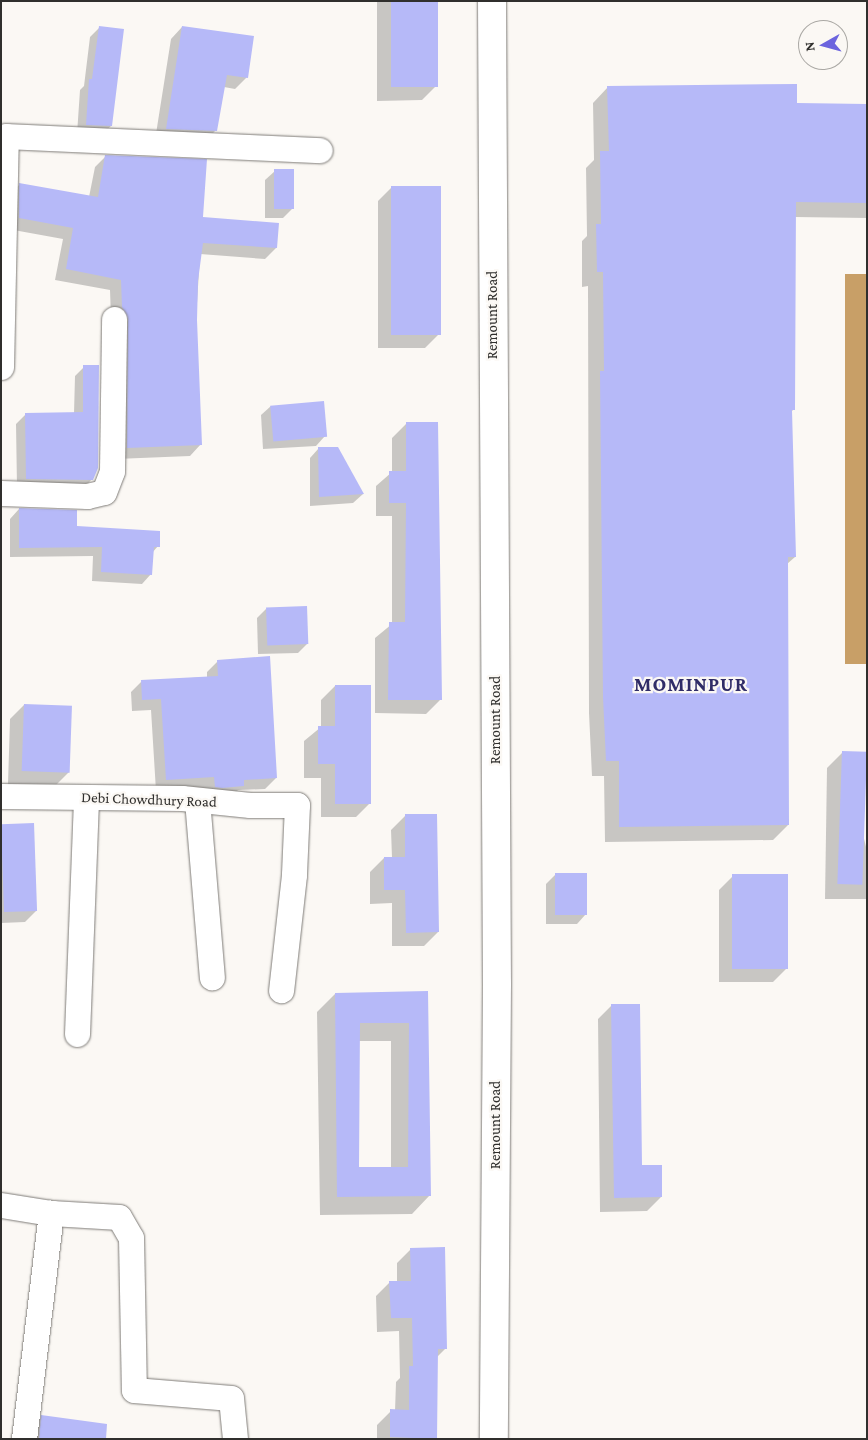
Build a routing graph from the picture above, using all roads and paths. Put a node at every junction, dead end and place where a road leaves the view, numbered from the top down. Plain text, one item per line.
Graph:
1 (492, 1) edge
2 (320, 150) dead end
3 (114, 319) dead end
4 (1, 367) edge
5 (1, 493) edge
6 (1, 796) edge
7 (86, 797) junction
8 (198, 800) junction
9 (212, 977) dead end
10 (281, 990) dead end
11 (77, 1034) dead end
12 (1, 1205) edge
13 (51, 1213) junction
14 (24, 1439) edge
15 (234, 1439) edge
16 (494, 1439) edge

1 - 16 street, Remount Road
2 - 4 street
3 - 5 street
6 - 7 street, Debi Chowdhury Road
7 - 8 street, Debi Chowdhury Road
7 - 11 street
8 - 9 street
8 - 10 street, Debi Chowdhury Road
12 - 13 street
13 - 14 street
13 - 15 street

